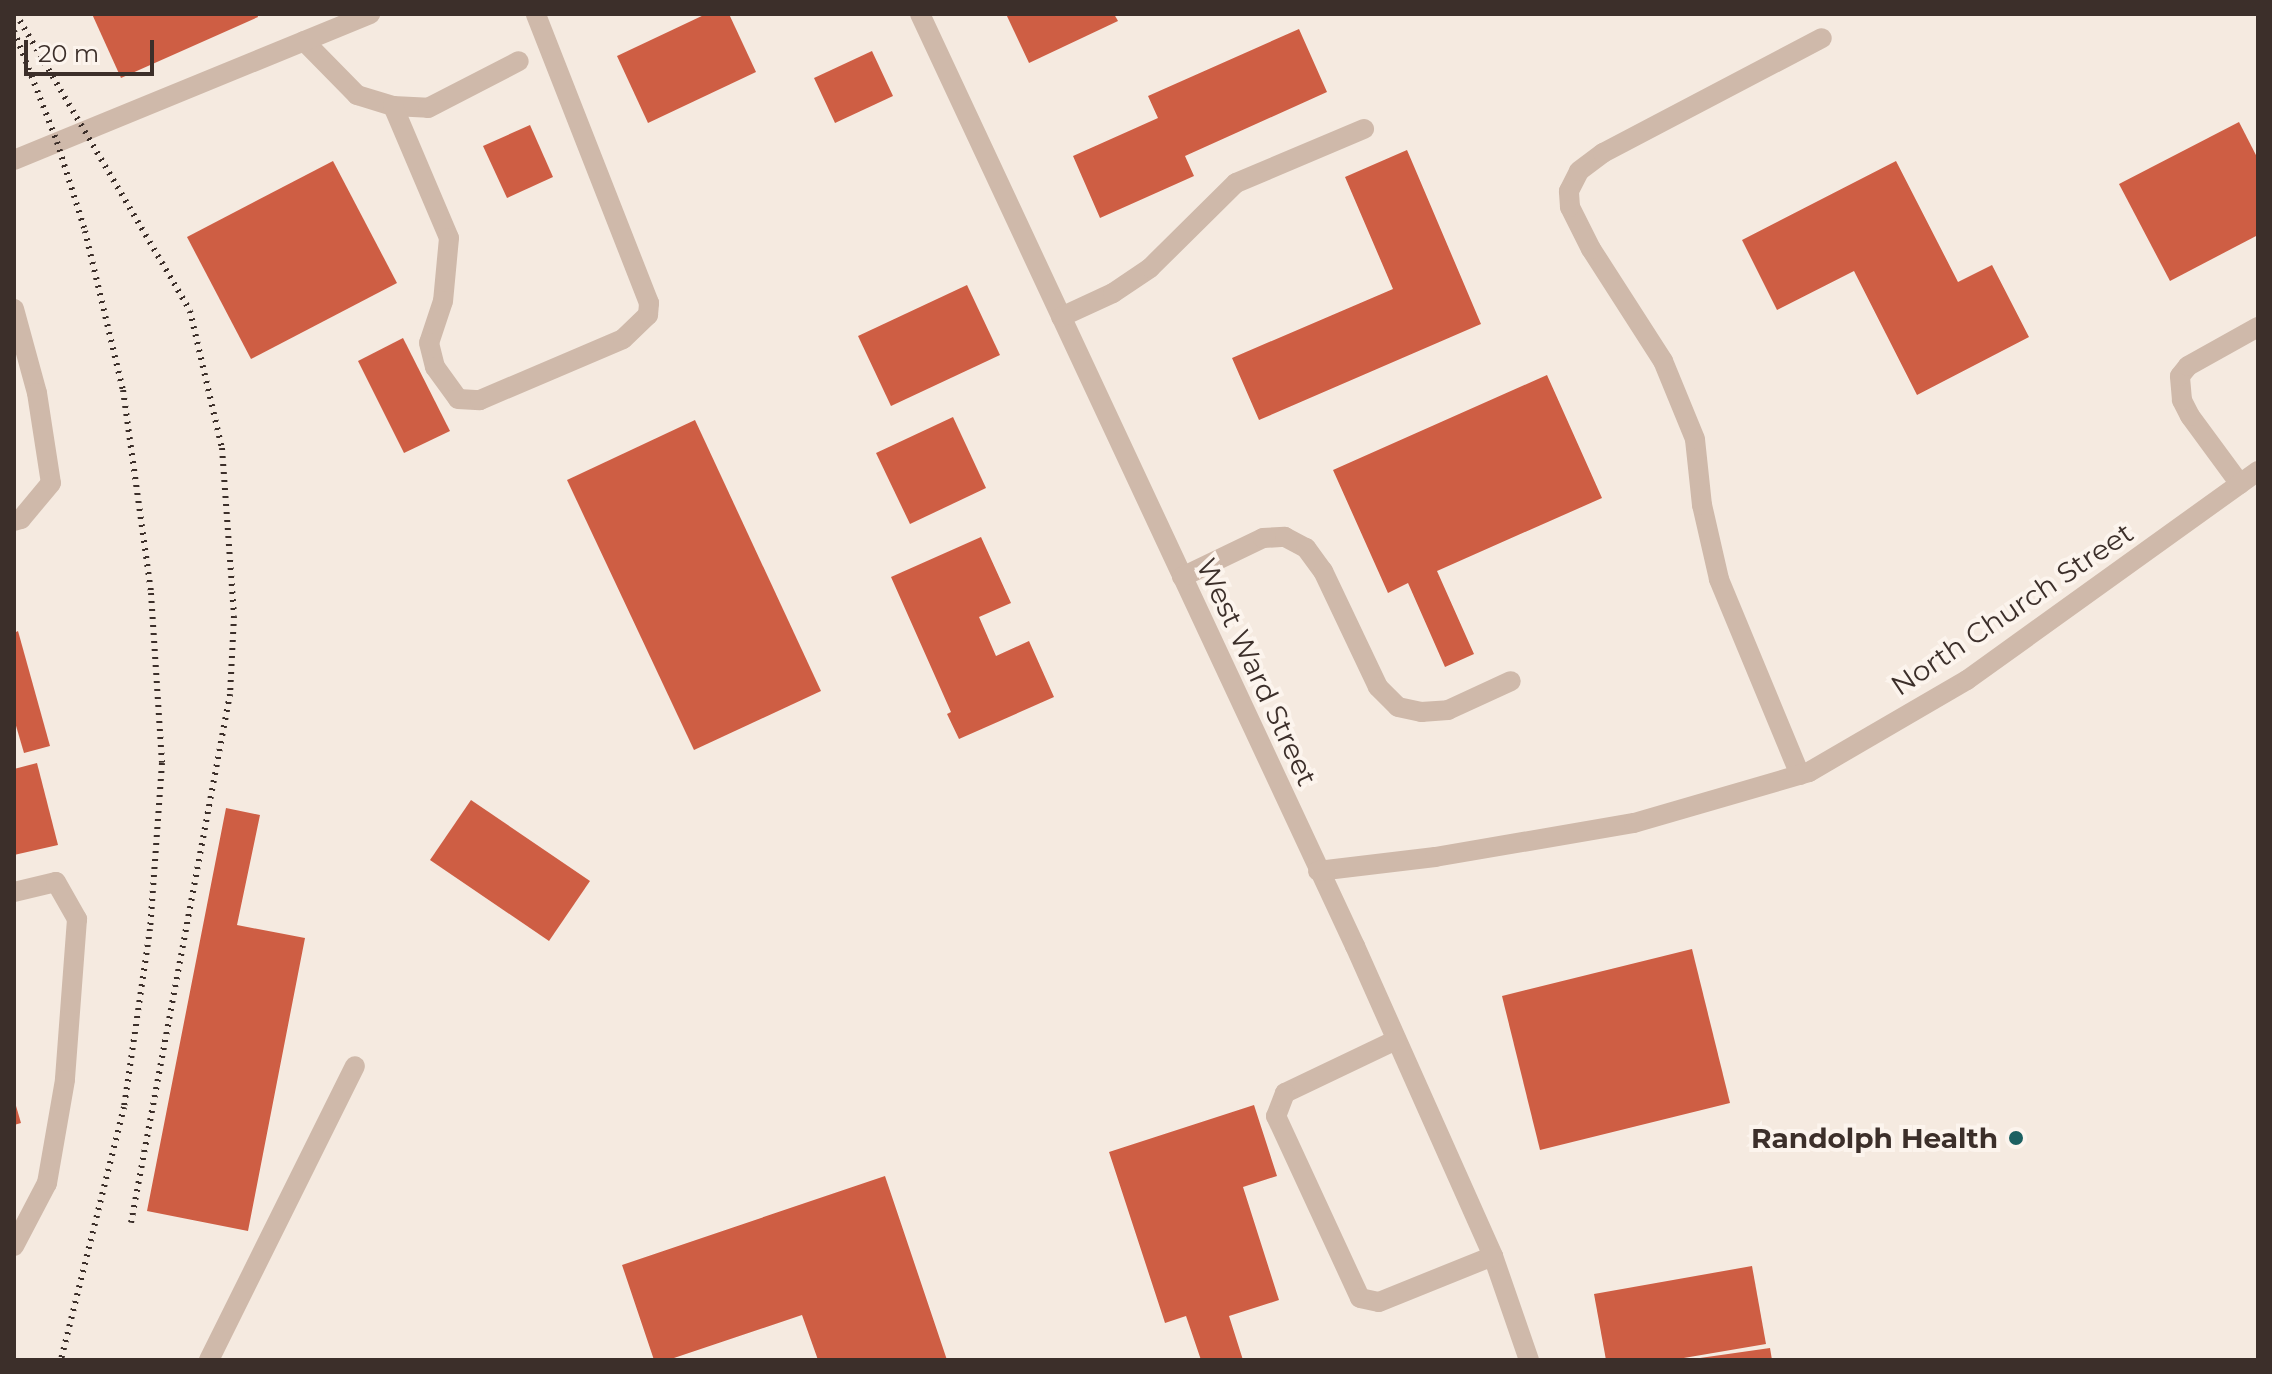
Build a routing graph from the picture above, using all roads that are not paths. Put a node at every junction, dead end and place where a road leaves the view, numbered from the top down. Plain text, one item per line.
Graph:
1 (370, 14) edge
2 (536, 14) edge
3 (920, 14) edge
4 (1822, 38) dead end
5 (304, 41) junction
6 (519, 61) dead end
7 (393, 106) junction
8 (1364, 129) dead end
9 (14, 160) edge
10 (14, 309) edge
11 (1061, 317) junction
12 (2258, 327) edge
13 (2258, 471) edge
14 (2240, 484) junction
15 (14, 521) edge
16 (1182, 577) junction
17 (1511, 681) dead end
18 (1800, 775) junction
19 (1318, 871) junction
20 (14, 892) edge
21 (1396, 1040) junction
22 (355, 1066) dead end
23 (14, 1246) edge
24 (1493, 1256) junction
25 (209, 1360) edge
26 (1529, 1360) edge

1 - 5 street
2 - 7 street
3 - 11 street, West Ward Street
4 - 18 street
5 - 7 street
5 - 9 street
6 - 7 street
8 - 11 street
10 - 15 street
11 - 16 street, West Ward Street
12 - 14 street
13 - 14 street, North Church Street
14 - 18 street, North Church Street
16 - 17 street
16 - 19 street, West Ward Street
18 - 19 street, North Church Street
19 - 21 street, West Ward Street
20 - 23 street
21 - 24 street, West Ward Street
21 - 24 street
22 - 25 street
24 - 26 street, West Ward Street

